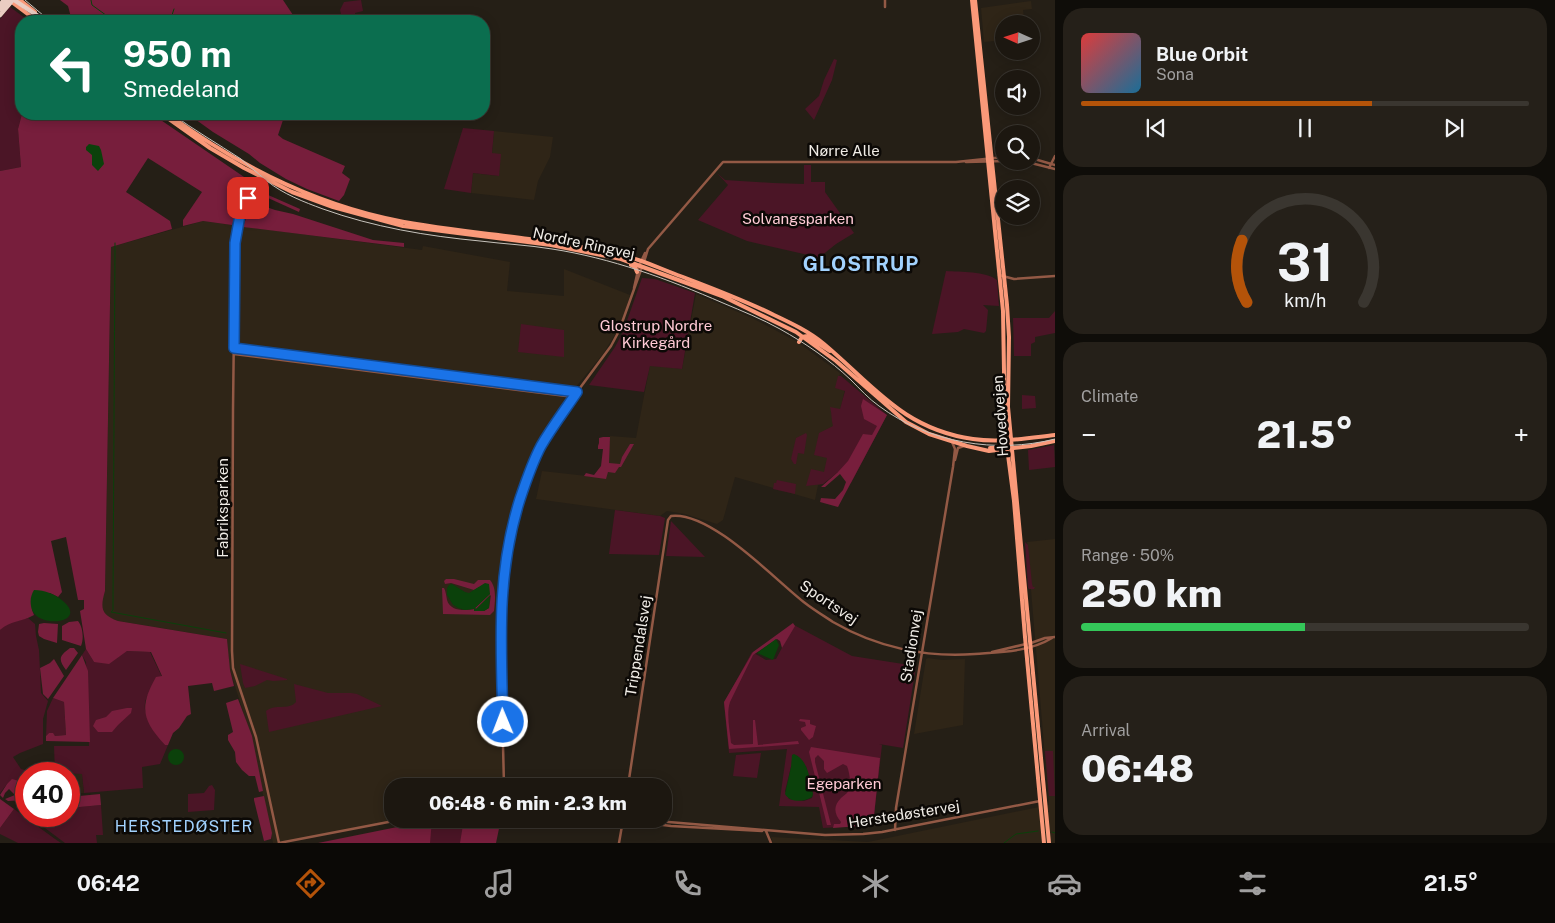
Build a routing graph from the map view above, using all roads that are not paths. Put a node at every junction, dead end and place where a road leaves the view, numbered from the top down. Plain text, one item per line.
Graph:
1 (4, 0) edge
2 (10, 0) edge
3 (20, 0) edge
4 (885, 0) edge
5 (974, 0) edge
6 (0, 5) edge
7 (885, 7) dead end
8 (0, 11) edge
9 (0, 15) edge
10 (29, 15) edge
11 (36, 15) edge
12 (39, 15) edge
13 (976, 44) junction
14 (983, 70) junction
15 (170, 120) edge
16 (177, 120) edge
17 (1055, 156) edge
18 (995, 159) edge
19 (990, 160) junction
20 (995, 160) edge
21 (1040, 160) edge
22 (1054, 164) edge
23 (1040, 166) edge
24 (1049, 168) junction
25 (1054, 169) edge
26 (259, 174) junction
27 (648, 249) junction
28 (611, 257) junction
29 (634, 259) junction
30 (642, 264) junction
31 (637, 272) junction
32 (1002, 276) junction
33 (1055, 276) edge
34 (633, 292) junction
35 (728, 300) junction
36 (750, 304) junction
37 (771, 319) junction
38 (803, 337) junction
39 (234, 348) junction
40 (234, 354) junction
41 (838, 356) junction
42 (396, 369) junction
43 (396, 374) junction
44 (577, 392) junction
45 (574, 397) junction
46 (1055, 435) edge
47 (1055, 441) edge
48 (952, 442) junction
49 (1010, 444) junction
50 (966, 446) junction
51 (953, 467) junction
52 (677, 516) joint
53 (1054, 638) edge
54 (1028, 645) junction
55 (922, 654) junction
56 (504, 778) edge
57 (629, 778) edge
58 (1043, 801) junction
59 (384, 823) edge
60 (672, 823) edge
61 (672, 826) edge
62 (622, 828) edge
63 (894, 830) junction
64 (766, 831) junction
65 (1045, 831) junction
66 (279, 843) edge
67 (619, 843) edge
68 (771, 843) edge
69 (1044, 843) edge
70 (1048, 843) edge

1 - 6 highway
2 - 8 highway
2 - 9 highway
2 - 10 main road
2 - 11 highway
3 - 12 main road
4 - 7 street
5 - 13 main road, Hovedvejen
5 - 14 main road, Hovedvejen
13 - 14 main road
13 - 19 main road, Hovedvejen
14 - 19 main road, Hovedvejen
15 - 26 main road, Nordre Ringvej
16 - 26 main road, Nordre Ringvej
17 - 22 street
18 - 19 street
19 - 20 street
19 - 27 street, Nørre Alle
19 - 32 main road, Hovedvejen
21 - 22 street
22 - 24 street
22 - 25 street
23 - 24 street
24 - 25 street
26 - 28 main road, Nordre Ringvej
26 - 29 main road, Nordre Ringvej
26 - 39 street, Fabriksparken
27 - 29 street
27 - 30 street
28 - 30 main road, Nordre Ringvej
28 - 31 main road
29 - 30 main road, Nordre Ringvej
30 - 31 street
30 - 34 street
30 - 35 main road, Nordre Ringvej
30 - 36 main road, Nordre Ringvej
31 - 34 street
32 - 33 street
32 - 49 main road, Hovedvejen
32 - 49 main road, Hovedvejen
34 - 44 street
35 - 36 main road
35 - 37 main road, Nordre Ringvej
36 - 41 main road, Nordre Ringvej
37 - 38 main road, Nordre Ringvej
37 - 38 main road
38 - 41 main road
38 - 48 main road, Nordre Ringvej
39 - 40 street, Fabriksparken
39 - 42 street
40 - 43 street
40 - 66 street, Fabriksparken
41 - 49 main road, Nordre Ringvej
42 - 43 street
42 - 44 street
43 - 45 street
44 - 45 street
45 - 56 street
46 - 49 main road
47 - 49 main road
48 - 50 main road, Nordre Ringvej
48 - 51 street, Stadionvej
49 - 50 main road, Nordre Ringvej
49 - 54 main road, Hovedvejen
49 - 54 main road, Hovedvejen
50 - 51 street, Stadionvej
51 - 55 street, Stadionvej
52 - 55 street, Sportsvej
52 - 57 street, Trippendalsvej
53 - 54 street, Sportsvej
54 - 55 street, Sportsvej
54 - 58 main road, Hovedvejen
55 - 63 street, Stadionvej
58 - 63 street, Herstedøstervej
58 - 65 main road, Hovedvejen
59 - 66 street
60 - 64 street, Herstedøstervej
61 - 64 street, Herstedøstervej
62 - 67 street
63 - 64 street, Herstedøstervej
64 - 68 street
65 - 69 main road
65 - 70 main road

